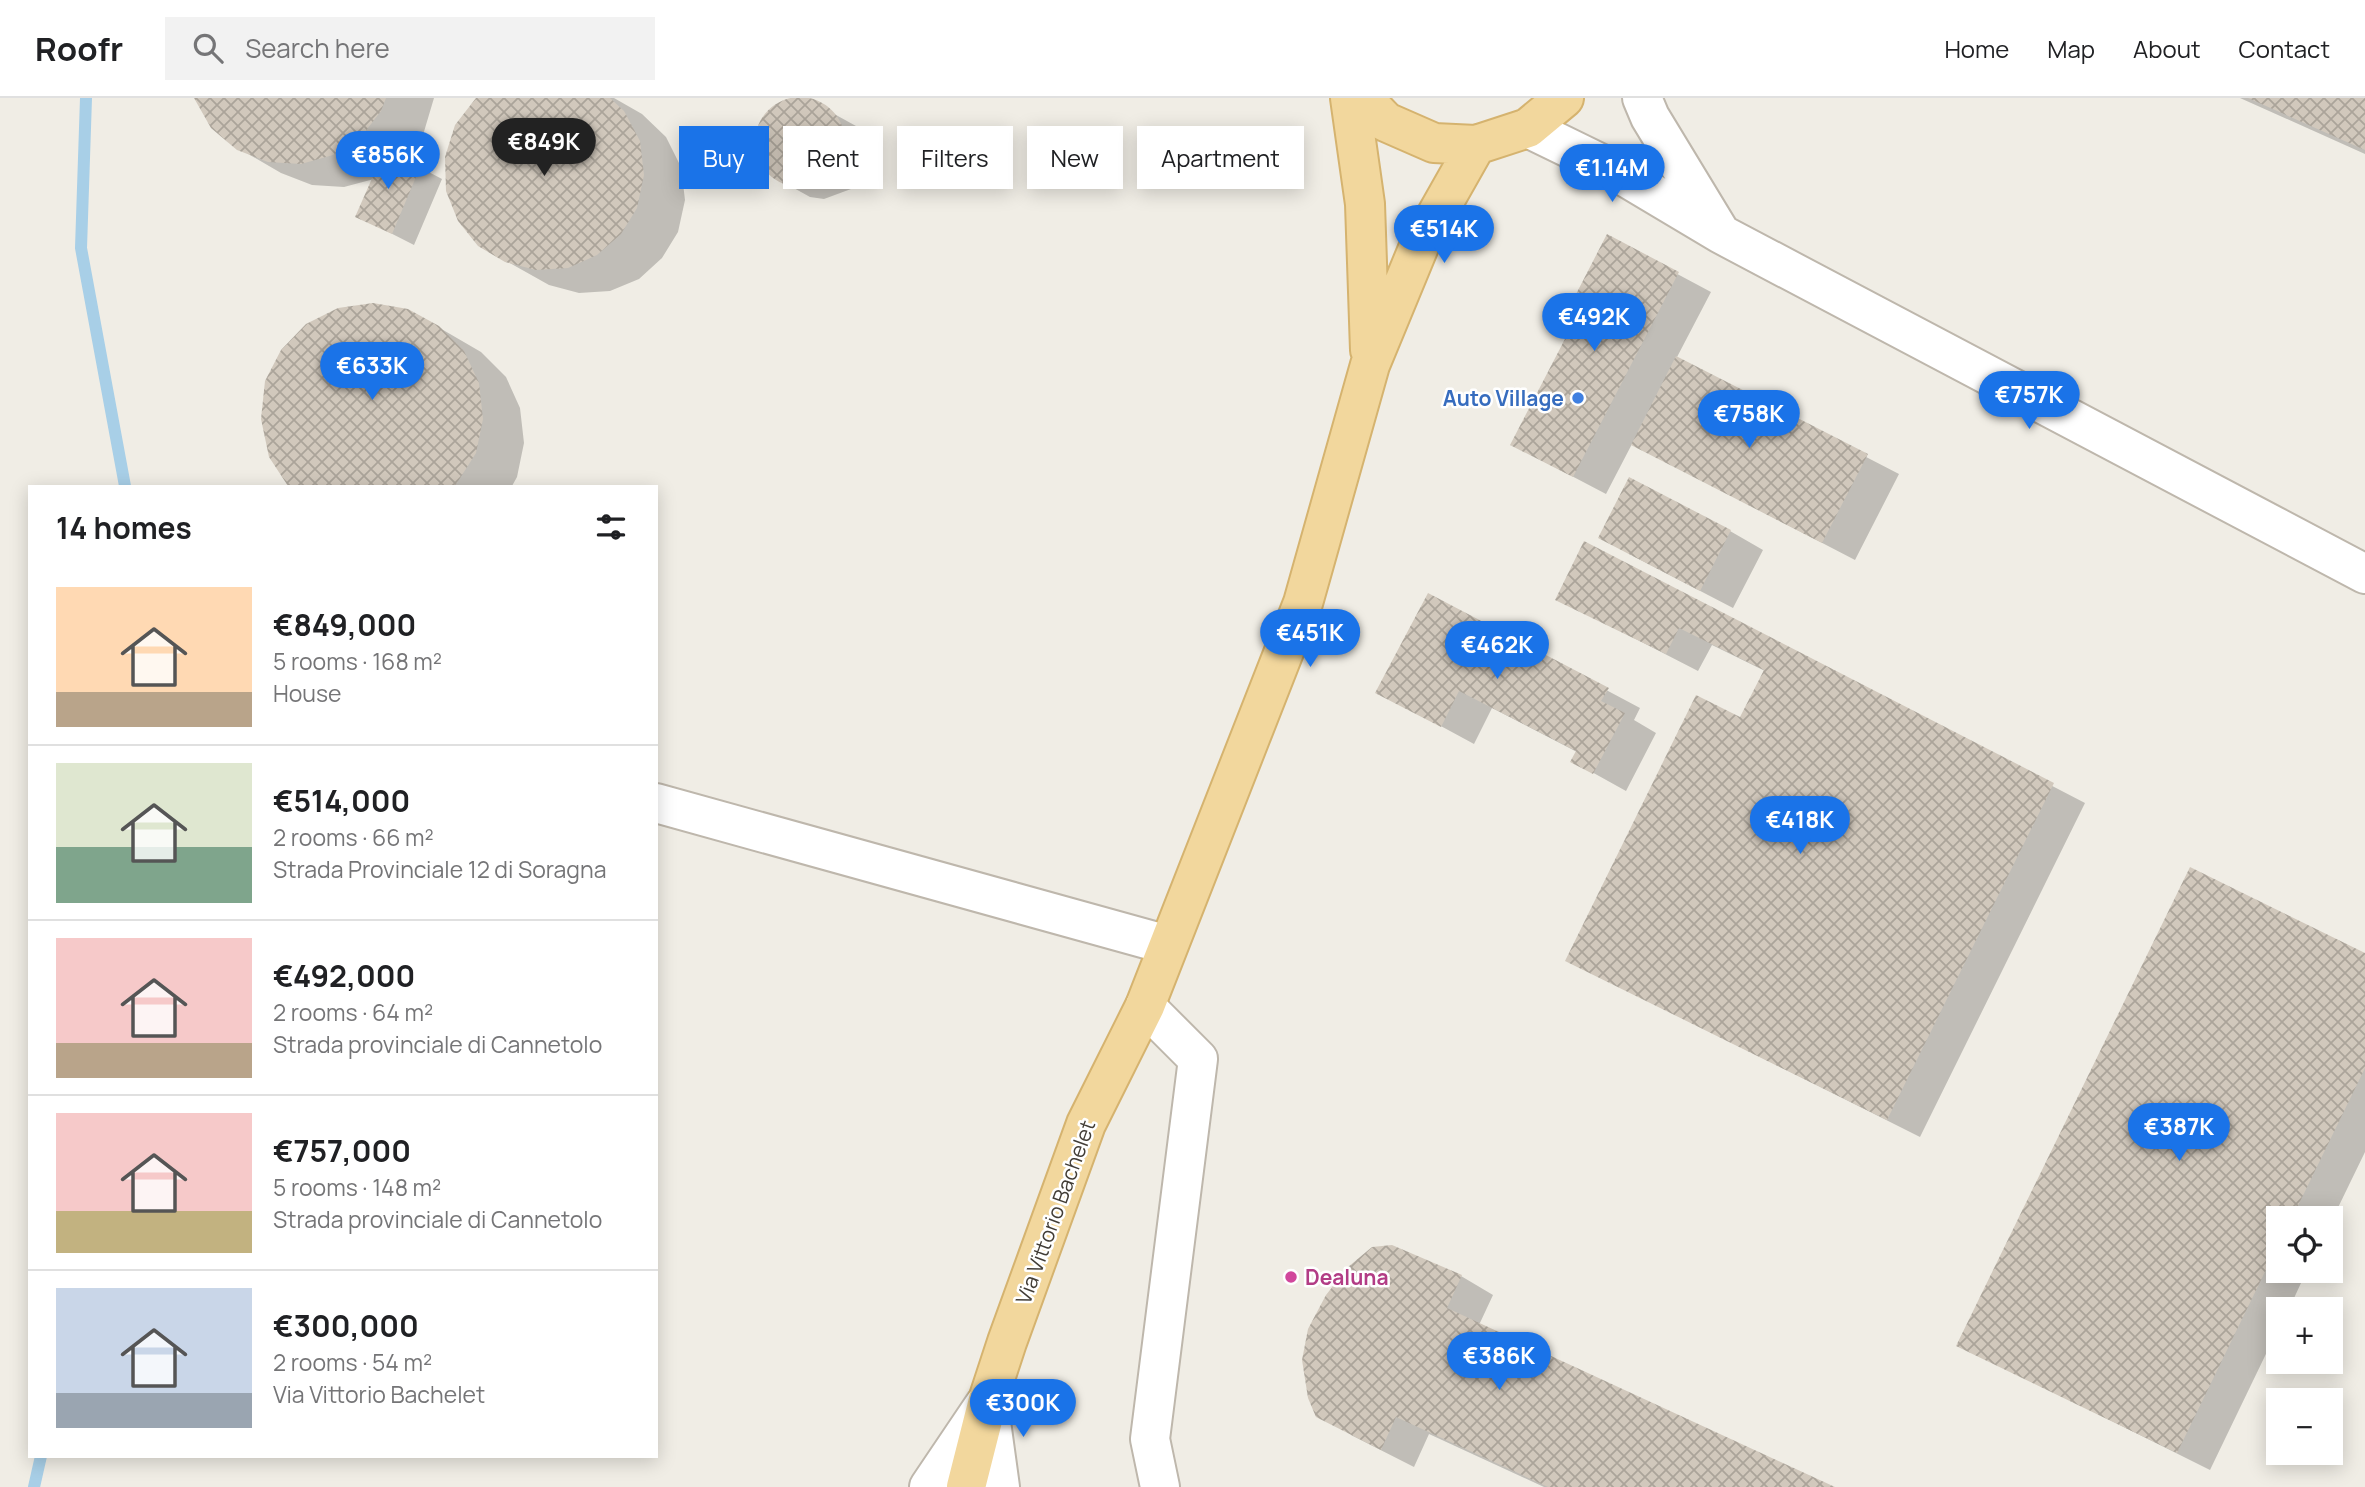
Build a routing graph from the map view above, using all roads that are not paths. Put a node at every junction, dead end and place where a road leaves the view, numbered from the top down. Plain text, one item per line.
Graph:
1 (1350, 98) edge
2 (1363, 98) edge
3 (1564, 98) edge
4 (1642, 98) edge
5 (1528, 128) junction
6 (1476, 145) junction
7 (1721, 233) junction
8 (1370, 365) junction
9 (2365, 574) edge
10 (658, 804) edge
11 (1168, 945) junction
12 (1145, 1006) junction
13 (988, 1400) junction
14 (929, 1487) edge
15 (966, 1487) edge
16 (1000, 1487) edge
17 (1160, 1487) edge

1 - 8 main road
2 - 6 main road
3 - 5 main road
4 - 7 street
5 - 6 main road
5 - 7 street
6 - 8 main road
7 - 9 street
8 - 11 main road, Via Vittorio Bachelet
10 - 11 street
11 - 12 main road, Via Vittorio Bachelet
12 - 13 main road, Via Vittorio Bachelet
12 - 17 street
13 - 14 street
13 - 15 main road, Via Vittorio Bachelet
13 - 16 street

